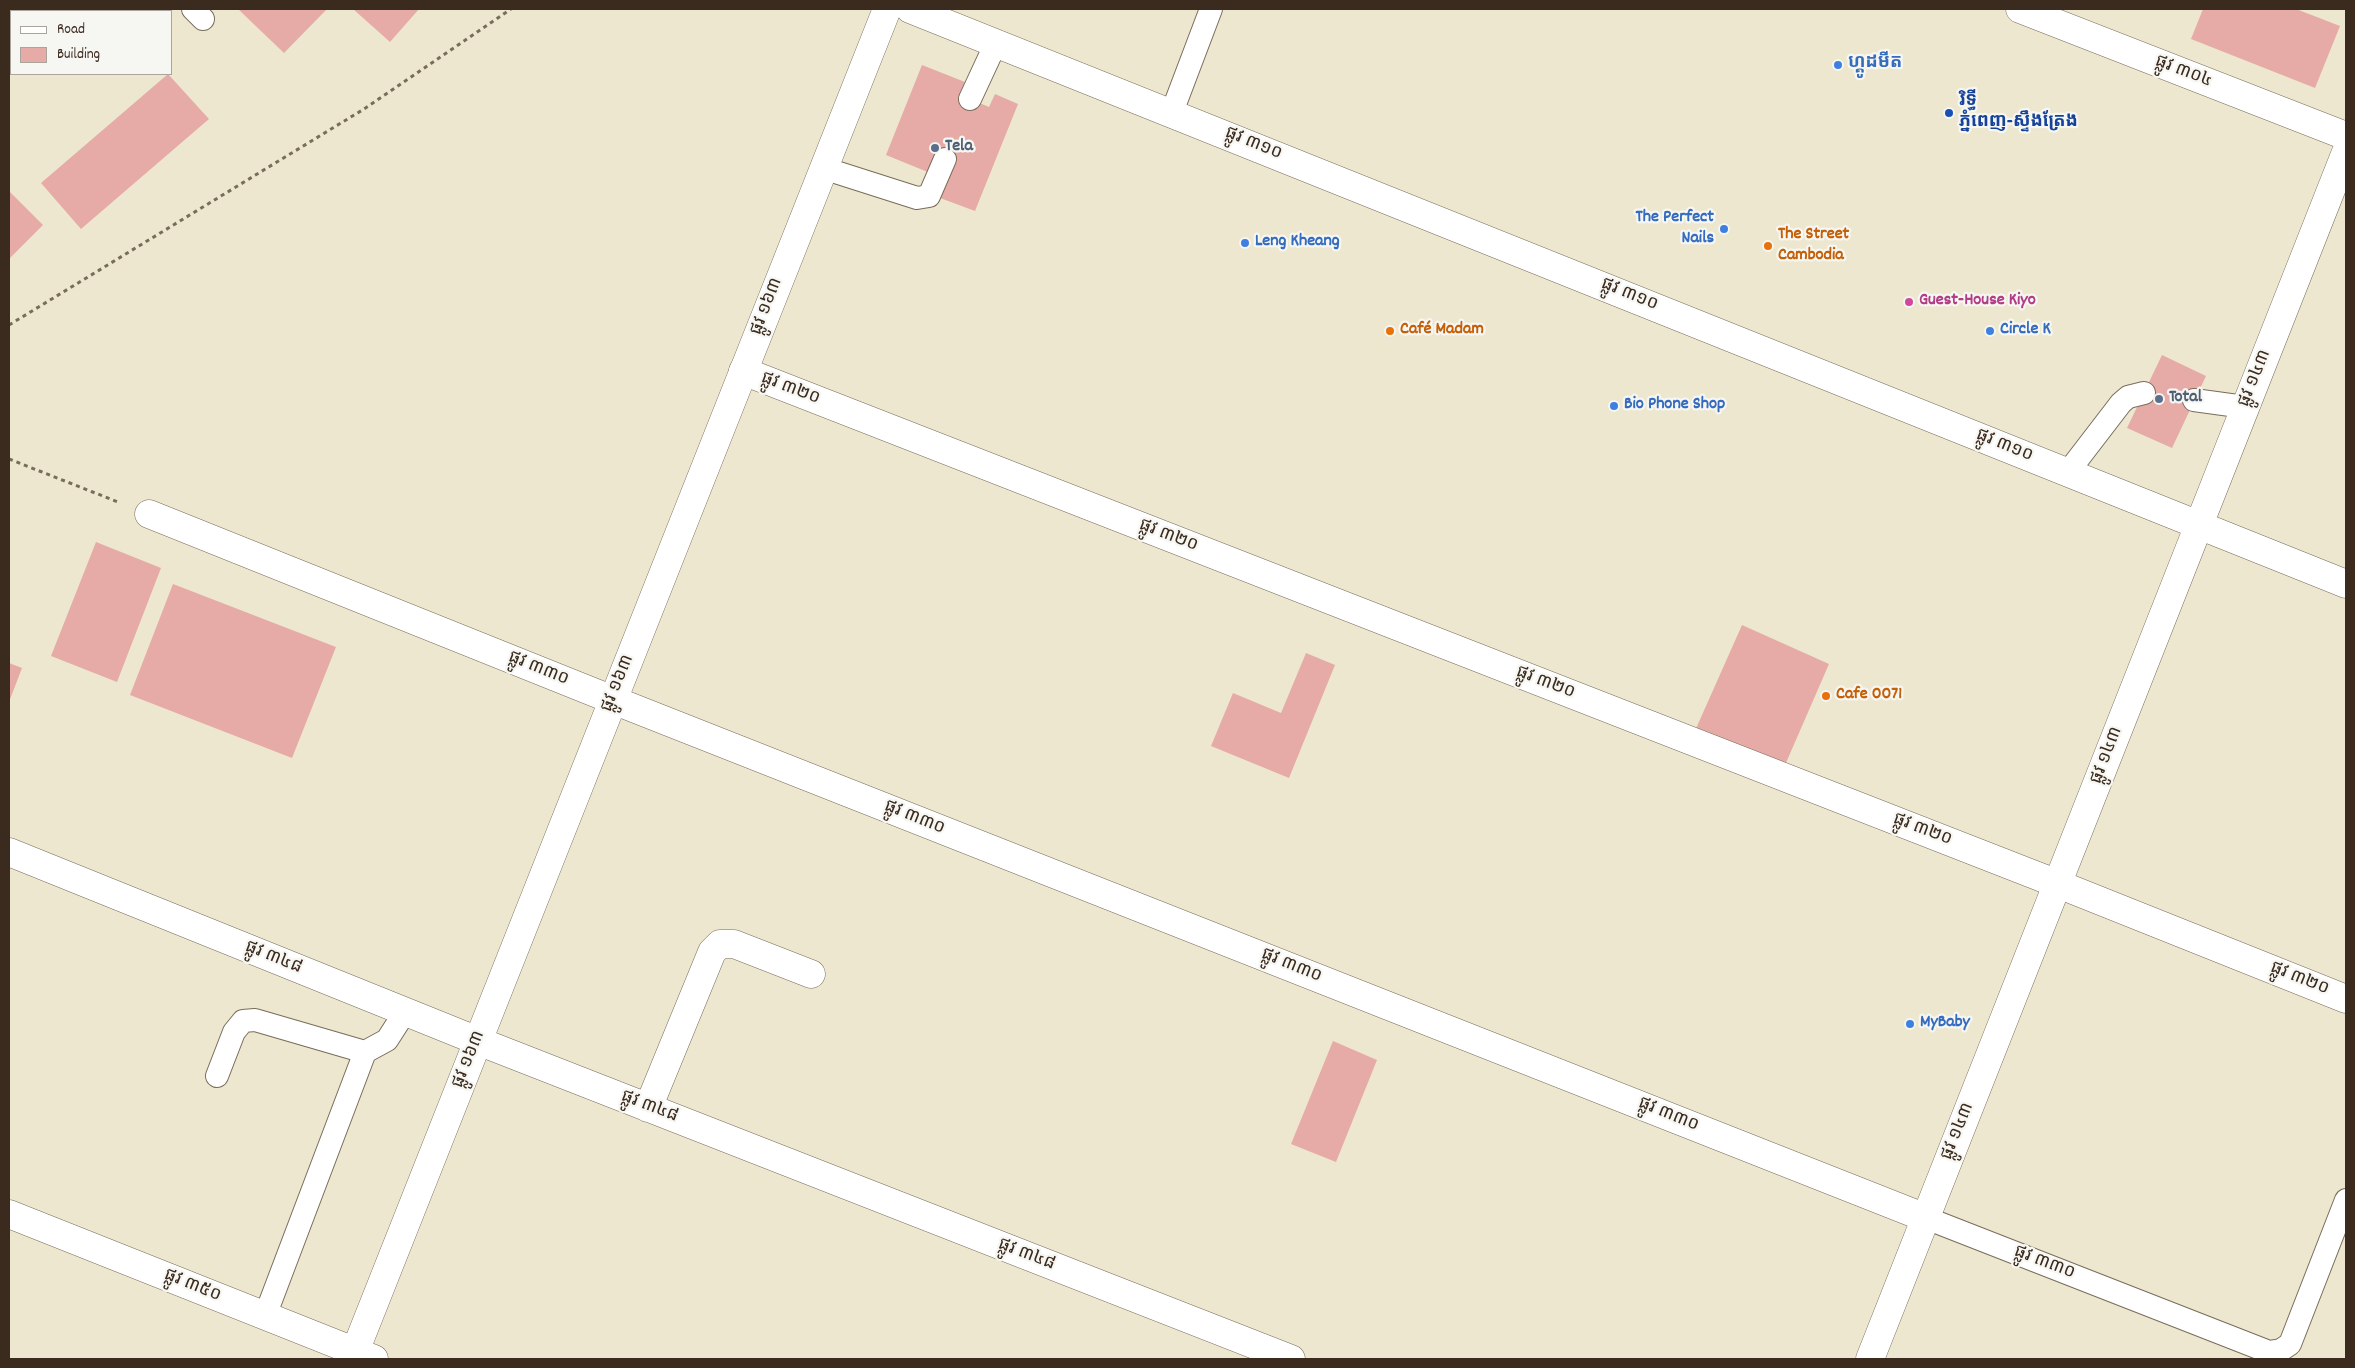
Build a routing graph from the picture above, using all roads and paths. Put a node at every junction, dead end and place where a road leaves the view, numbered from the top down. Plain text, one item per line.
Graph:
1 (511, 9) edge
2 (886, 9) edge
3 (910, 9) edge
4 (1211, 9) edge
5 (2020, 9) edge
6 (996, 43) junction
7 (970, 99) dead end
8 (1172, 112) junction
9 (2346, 136) edge
10 (2346, 152) edge
11 (945, 159) dead end
12 (823, 168) junction
13 (9, 325) edge
14 (743, 371) junction
15 (2144, 393) dead end
16 (2194, 400) dead end
17 (2245, 407) junction
18 (9, 459) edge
19 (2068, 472) junction
20 (149, 514) joint
21 (2198, 526) junction
22 (2346, 584) edge
23 (613, 700) junction
24 (9, 852) edge
25 (2058, 884) junction
26 (811, 974) dead end
27 (2346, 999) edge
28 (405, 1012) junction
29 (478, 1041) junction
30 (365, 1052) junction
31 (217, 1076) dead end
32 (648, 1108) junction
33 (2346, 1200) edge
34 (9, 1214) edge
35 (1926, 1218) junction
36 (265, 1316) junction
37 (360, 1357) edge
38 (1291, 1359) edge
39 (1870, 1359) edge

1 - 13 path
2 - 12 street, ផ្លូវ ១៦៣
3 - 6 street, ផ្លូវ ៣១០
4 - 8 lane
5 - 9 street, ផ្លូវ ៣០៤
6 - 7 lane
6 - 8 street, ផ្លូវ ៣១០
8 - 19 street, ផ្លូវ ៣១០
10 - 17 street, ផ្លូវ ១៤៣
11 - 12 lane
12 - 14 street, ផ្លូវ ១៦៣
14 - 23 street, ផ្លូវ ១៦៣
14 - 25 street, ផ្លូវ ៣២០
15 - 19 lane
16 - 17 lane
17 - 21 street, ផ្លូវ ១៤៣
18 - 20 path
19 - 21 street, ផ្លូវ ៣១០
20 - 23 street, ផ្លូវ ៣៣០
21 - 22 street, ផ្លូវ ៣១០
21 - 25 street, ផ្លូវ ១៤៣
23 - 29 street, ផ្លូវ ១៦៣
23 - 35 street, ផ្លូវ ៣៣០
24 - 28 street, ផ្លូវ ៣៤៨
25 - 27 street, ផ្លូវ ៣២០
25 - 35 street, ផ្លូវ ១៤៣
26 - 32 street
28 - 29 street, ផ្លូវ ៣៤៨
28 - 30 lane
29 - 32 street, ផ្លូវ ៣៤៨
29 - 37 street, ផ្លូវ ១៦៣
30 - 31 lane
30 - 36 lane
32 - 38 street, ផ្លូវ ៣៤៨
33 - 35 lane, ផ្លូវ ៣៣០
34 - 36 street, ផ្លូវ ៣៥០
35 - 39 street, ផ្លូវ ១៤៣
36 - 37 street, ផ្លូវ ៣៥០

